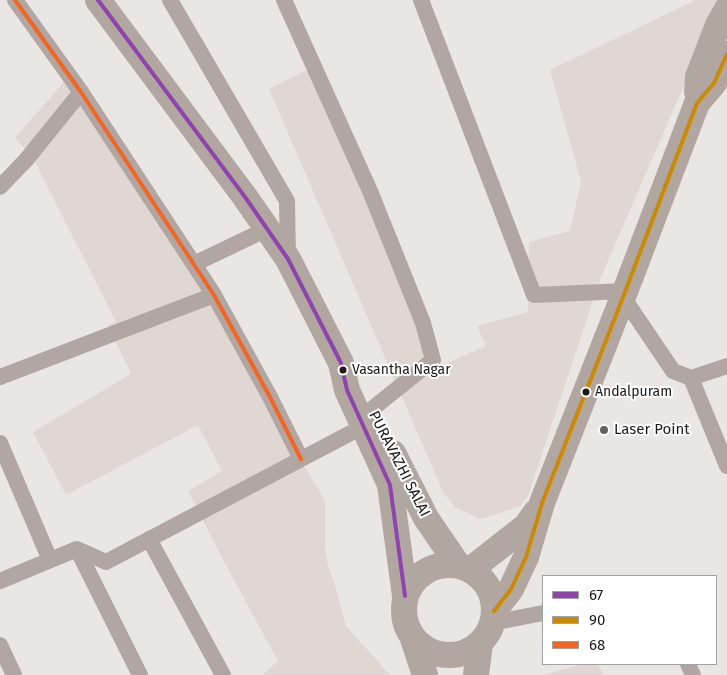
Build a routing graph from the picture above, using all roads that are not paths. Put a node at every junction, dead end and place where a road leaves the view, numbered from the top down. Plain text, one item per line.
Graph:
1 (16, 0) edge
2 (98, 0) edge
3 (170, 0) edge
4 (284, 0) edge
5 (420, 0) edge
6 (724, 22) edge
7 (727, 54) edge
8 (81, 92) junction
9 (697, 103) junction
10 (0, 186) edge
11 (267, 229) junction
12 (288, 260) junction
13 (194, 264) junction
14 (624, 294) junction
15 (214, 295) junction
16 (727, 366) edge
17 (0, 377) edge
18 (692, 378) junction
19 (368, 418) junction
20 (0, 443) edge
21 (301, 459) junction
22 (727, 466) edge
23 (542, 503) junction
24 (150, 539) junction
25 (77, 549) junction
26 (50, 560) junction
27 (464, 568) junction
28 (0, 581) edge
29 (405, 596) junction
30 (542, 613) edge
31 (489, 626) junction
32 (413, 639) junction
33 (0, 645) edge
34 (14, 675) edge
35 (140, 675) edge
36 (223, 675) edge
37 (425, 675) edge
38 (476, 675) edge

1 - 8 street
2 - 11 main road, PURAVAZHI SALAI
3 - 12 street
4 - 19 street
5 - 14 street
6 - 9 main road
7 - 9 main road
8 - 10 street
8 - 13 street
9 - 14 main road
11 - 12 main road, PURAVAZHI SALAI
11 - 13 street
12 - 19 main road, PURAVAZHI SALAI
13 - 15 street
14 - 18 street
14 - 23 main road
15 - 17 street
15 - 21 street
16 - 18 street
18 - 22 street
19 - 21 street
19 - 27 main road, PURAVAZHI SALAI
19 - 29 main road, PURAVAZHI SALAI
20 - 26 street
21 - 24 street
23 - 27 main road
23 - 31 main road
24 - 25 street
24 - 36 street
25 - 26 street
25 - 35 street
26 - 28 street
27 - 29 main road
27 - 31 main road
29 - 32 main road
30 - 31 street
31 - 32 main road
31 - 38 main road
32 - 37 main road
33 - 34 street

